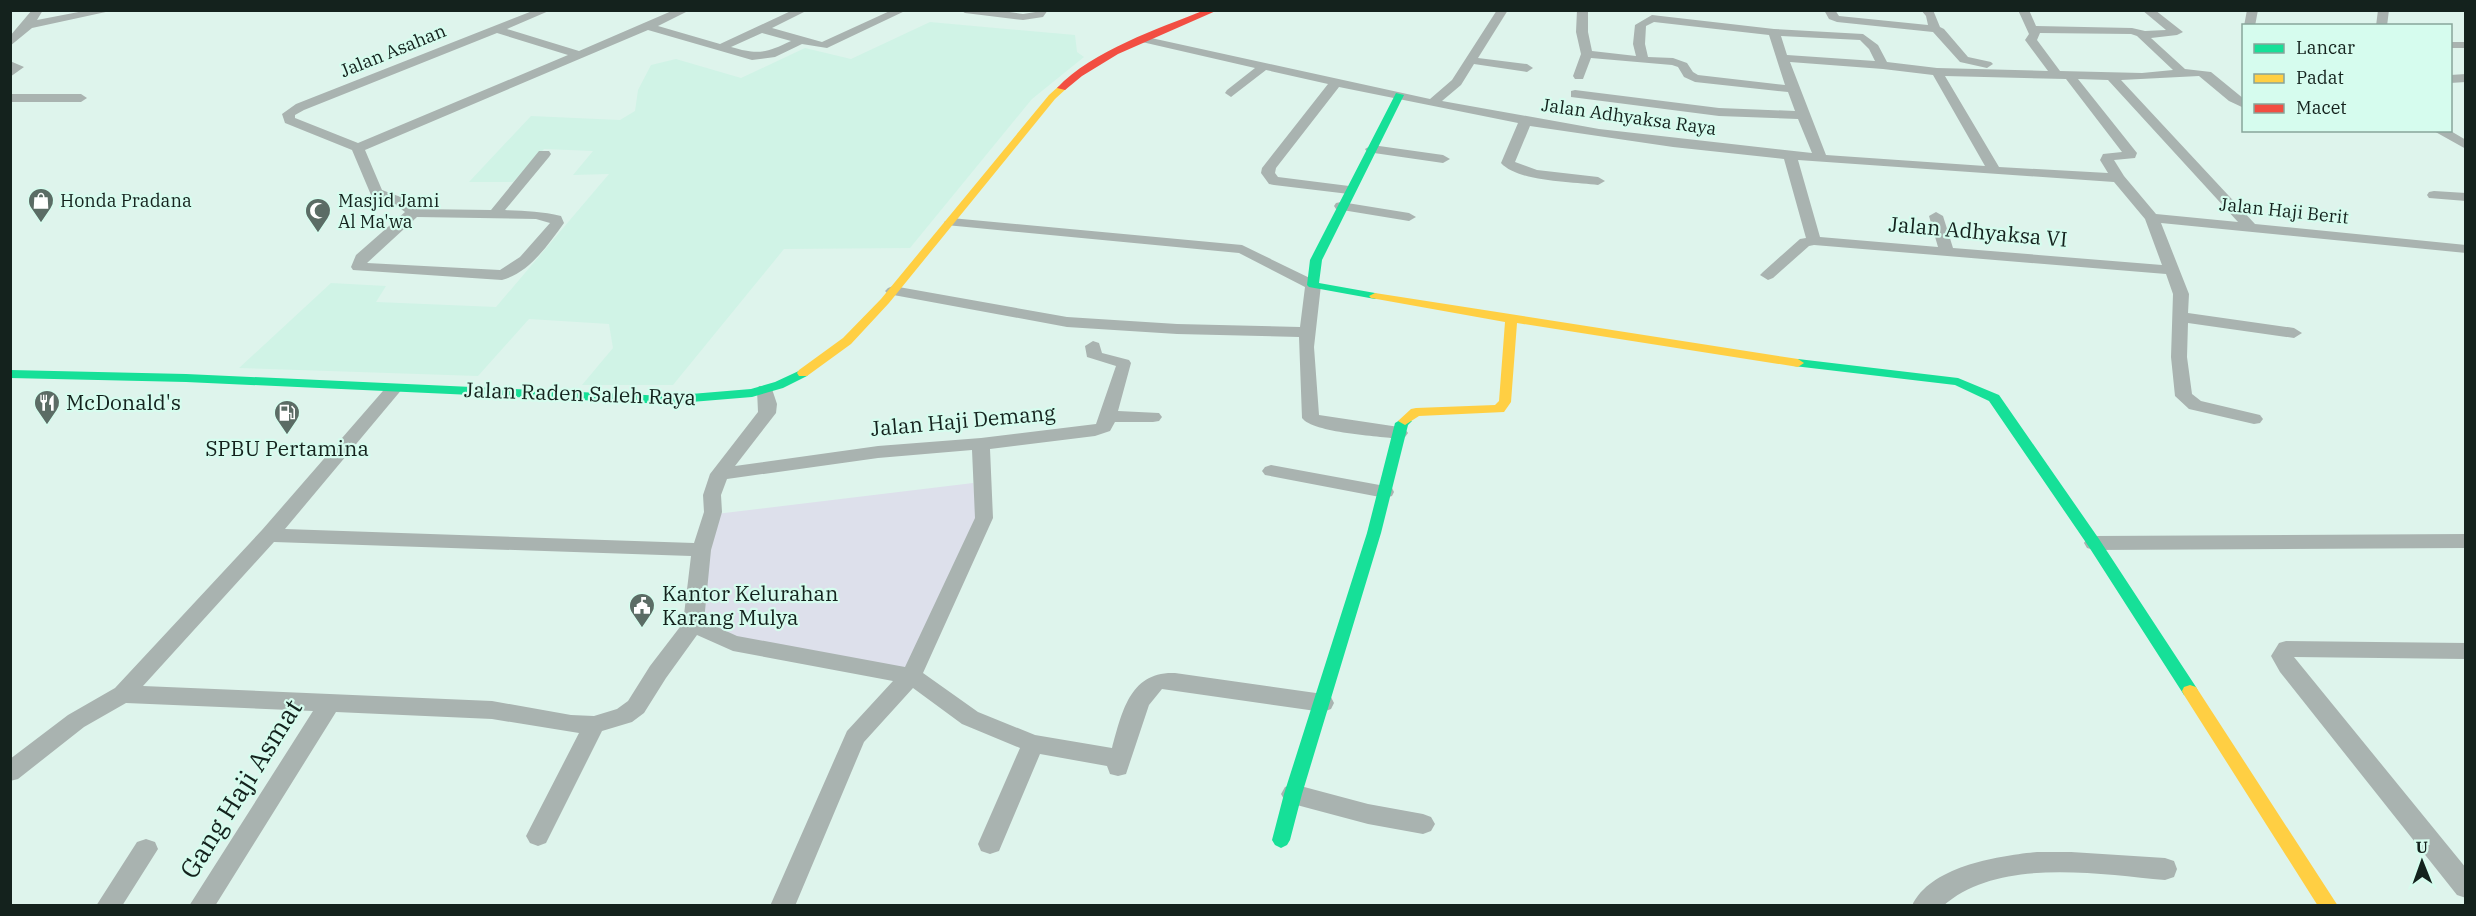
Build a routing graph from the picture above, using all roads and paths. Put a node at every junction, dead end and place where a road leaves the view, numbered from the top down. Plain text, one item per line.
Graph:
1 (38, 10) edge
2 (110, 10) edge
3 (546, 10) edge
4 (685, 10) edge
5 (803, 10) edge
6 (902, 10) edge
7 (964, 10) edge
8 (1043, 10) edge
9 (1214, 10) edge
10 (1503, 10) edge
11 (1583, 10) edge
12 (1678, 10) edge
13 (1829, 10) edge
14 (1926, 10) edge
15 (2023, 10) edge
16 (2147, 10) edge
17 (989, 12) edge
18 (1683, 23) junction
19 (28, 25) junction
20 (646, 26) junction
21 (761, 29) junction
22 (1935, 29) junction
23 (2032, 29) junction
24 (497, 30) junction
25 (1774, 32) junction
26 (2142, 34) junction
27 (481, 36) junction
28 (1142, 39) junction
29 (799, 41) junction
30 (10, 43) edge
31 (722, 47) junction
32 (1587, 54) junction
33 (581, 55) junction
34 (1782, 58) junction
35 (1471, 60) junction
36 (1643, 61) junction
37 (564, 62) junction
38 (10, 64) edge
39 (1883, 65) junction
40 (1264, 66) junction
41 (1527, 68) dead end
42 (1936, 72) junction
43 (2182, 72) junction
44 (10, 74) edge
45 (2058, 74) junction
46 (1579, 76) dead end
47 (2112, 77) junction
48 (1336, 82) junction
49 (1793, 89) junction
50 (1231, 93) dead end
51 (1575, 94) dead end
52 (1398, 95) junction
53 (10, 98) edge
54 (81, 98) dead end
55 (1434, 102) junction
56 (2242, 102) edge
57 (1805, 115) junction
58 (1525, 121) junction
59 (2442, 132) edge
60 (2466, 145) edge
61 (358, 148) junction
62 (1372, 149) junction
63 (544, 154) dead end
64 (1790, 155) junction
65 (1821, 157) junction
66 (1443, 159) dead end
67 (1995, 171) junction
68 (2118, 178) junction
69 (1598, 181) dead end
70 (1349, 190) junction
71 (2434, 195) dead end
72 (2466, 197) edge
73 (1341, 206) junction
74 (413, 213) junction
75 (495, 214) junction
76 (1936, 216) dead end
77 (1409, 217) dead end
78 (2152, 218) junction
79 (951, 222) junction
80 (2249, 226) junction
81 (1814, 241) junction
82 (2466, 249) edge
83 (1947, 250) junction
84 (2172, 270) junction
85 (1768, 275) dead end
86 (1313, 285) junction
87 (894, 291) junction
88 (2182, 317) junction
89 (1511, 320) junction
90 (1310, 332) junction
91 (2294, 333) dead end
92 (1093, 346) dead end
93 (10, 374) edge
94 (395, 388) junction
95 (765, 390) junction
96 (1108, 416) junction
97 (1153, 417) dead end
98 (2254, 419) dead end
99 (1399, 433) junction
100 (981, 444) junction
101 (1271, 471) dead end
102 (719, 474) junction
103 (1384, 492) junction
104 (269, 535) junction
105 (2466, 541) edge
106 (2094, 543) junction
107 (701, 550) junction
108 (693, 625) junction
109 (2466, 651) edge
110 (911, 676) junction
111 (123, 694) junction
112 (330, 703) junction
113 (1323, 703) junction
114 (594, 724) junction
115 (1033, 744) junction
116 (10, 772) edge
117 (1293, 794) junction
118 (1423, 824) dead end
119 (538, 836) dead end
120 (1281, 840) dead end
121 (990, 844) dead end
122 (146, 849) dead end
123 (2164, 869) dead end
124 (2466, 887) edge
125 (108, 906) edge
126 (201, 906) edge
127 (782, 906) edge
128 (1924, 906) edge
129 (2329, 906) edge

1 - 19 street
2 - 19 street
3 - 24 street, Jalan Asahan
4 - 20 street
5 - 21 street
6 - 29 street
7 - 17 street
8 - 17 street
9 - 28 street, Jalan Raden Saleh Raya
10 - 35 street
11 - 32 street
12 - 18 street
13 - 22 street
14 - 22 street
15 - 23 street
16 - 26 street
18 - 25 street
18 - 36 street
19 - 30 street
20 - 31 street
20 - 33 street
21 - 29 street
21 - 31 street
22 - 45 street
23 - 26 street
23 - 45 street
24 - 27 street, Jalan Asahan
24 - 33 street
25 - 34 street
25 - 39 street
26 - 43 street
27 - 37 street
27 - 61 street, Jalan Asahan
28 - 40 street, Jalan Adhyaksa Raya
28 - 79 street, Jalan Raden Saleh Raya
29 - 31 street
32 - 36 street
32 - 46 street
33 - 37 street
34 - 39 street
34 - 49 street
35 - 41 street
35 - 55 street
36 - 49 street
37 - 61 street
38 - 44 street
39 - 42 street
40 - 48 street, Jalan Adhyaksa Raya
40 - 50 street
42 - 45 street
42 - 67 street
43 - 47 street
43 - 56 street
45 - 47 street
45 - 68 street
47 - 80 street
48 - 52 street, Jalan Adhyaksa Raya
48 - 70 street
49 - 57 street
51 - 57 street
52 - 55 street, Jalan Adhyaksa Raya
52 - 62 street
53 - 54 street
55 - 58 street, Jalan Adhyaksa Raya
57 - 65 street
58 - 64 street, Jalan Adhyaksa Raya
58 - 69 street
59 - 60 street
61 - 74 street
62 - 66 street
62 - 70 street
63 - 75 street
64 - 65 street, Jalan Adhyaksa Raya
64 - 81 street
65 - 67 street, Jalan Adhyaksa Raya
67 - 68 street, Jalan Adhyaksa Raya
68 - 78 street
70 - 73 street
71 - 72 street
73 - 77 street
73 - 86 street
74 - 75 street
74 - 75 street
76 - 83 street
78 - 80 street, Jalan Haji Berit
78 - 84 street
79 - 86 street
79 - 87 street, Jalan Raden Saleh Raya
80 - 82 street, Jalan Haji Berit
81 - 83 street, Jalan Adhyaksa VI
81 - 85 street
83 - 84 street, Jalan Adhyaksa VI
84 - 88 street
86 - 89 street
86 - 90 street
87 - 90 street
87 - 95 street, Jalan Raden Saleh Raya
88 - 91 street
88 - 98 street
89 - 99 street
89 - 106 street
90 - 99 street
92 - 96 street
93 - 94 street, Jalan Raden Saleh Raya
94 - 95 street, Jalan Raden Saleh Raya
94 - 104 street
95 - 102 street
96 - 97 street
96 - 100 street, Jalan Haji Demang
99 - 103 street
100 - 102 street, Jalan Haji Demang
100 - 110 street
101 - 103 street
102 - 107 street
103 - 113 street
104 - 107 street
104 - 111 street
105 - 106 street
106 - 129 street
107 - 108 street
108 - 110 street
108 - 114 street
109 - 124 street
110 - 115 street
110 - 127 street
111 - 112 street
111 - 116 street
112 - 114 street
112 - 126 street, Gang Haji Asmat
113 - 115 street
113 - 117 street
114 - 119 street
115 - 121 street
117 - 118 street
117 - 120 street
122 - 125 street
123 - 128 street

